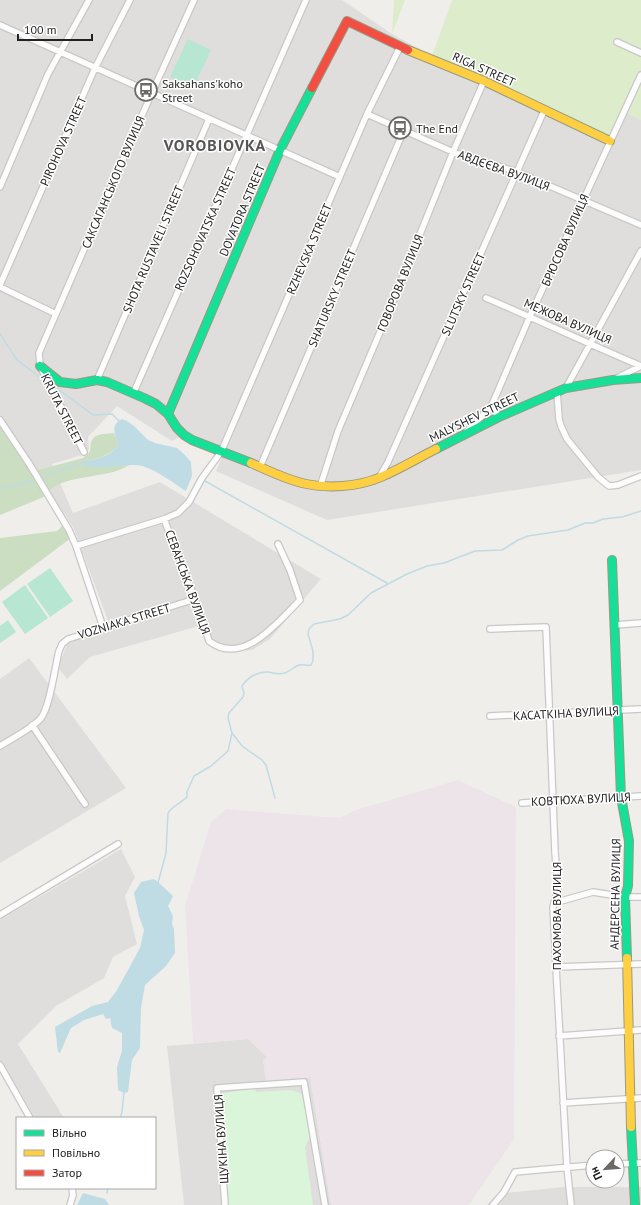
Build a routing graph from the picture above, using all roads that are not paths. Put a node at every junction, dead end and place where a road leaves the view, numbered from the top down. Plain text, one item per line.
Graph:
1 (89, 0) edge
2 (130, 0) edge
3 (194, 0) edge
4 (306, 0) edge
5 (347, 21) joint
6 (0, 25) edge
7 (617, 42) dead end
8 (400, 47) junction
9 (60, 52) junction
10 (641, 53) edge
11 (95, 68) junction
12 (641, 75) edge
13 (484, 81) junction
14 (152, 93) junction
15 (544, 111) junction
16 (367, 114) junction
17 (209, 119) junction
18 (404, 130) junction
19 (246, 135) junction
20 (610, 141) junction
21 (280, 150) junction
22 (453, 152) junction
23 (518, 172) junction
24 (340, 177) junction
25 (0, 187) edge
26 (583, 200) junction
27 (641, 225) edge
28 (641, 252) edge
29 (0, 286) edge
30 (486, 298) dead end
31 (56, 314) junction
32 (530, 316) junction
33 (590, 345) junction
34 (40, 366) junction
35 (641, 366) edge
36 (641, 379) edge
37 (97, 380) junction
38 (613, 380) junction
39 (566, 388) junction
40 (557, 391) junction
41 (133, 394) junction
42 (491, 407) junction
43 (168, 414) junction
44 (499, 417) junction
45 (0, 420) edge
46 (464, 434) junction
47 (84, 452) dead end
48 (221, 452) junction
49 (388, 462) junction
50 (260, 467) junction
51 (399, 468) junction
52 (641, 476) edge
53 (380, 477) junction
54 (320, 487) junction
55 (164, 519) junction
56 (278, 544) dead end
57 (76, 546) junction
58 (612, 560) dead end
59 (195, 599) junction
60 (641, 623) edge
61 (615, 625) junction
62 (103, 627) junction
63 (490, 629) dead end
64 (641, 708) edge
65 (618, 710) junction
66 (549, 714) junction
67 (490, 716) dead end
68 (32, 725) junction
69 (0, 746) edge
70 (641, 796) edge
71 (621, 797) junction
72 (553, 801) junction
73 (522, 803) dead end
74 (85, 804) dead end
75 (118, 844) dead end
76 (641, 896) edge
77 (625, 897) junction
78 (554, 903) junction
79 (0, 915) edge
80 (626, 964) junction
81 (641, 964) edge
82 (556, 967) junction
83 (628, 1030) junction
84 (641, 1030) edge
85 (559, 1036) junction
86 (0, 1065) edge
87 (641, 1098) edge
88 (630, 1099) junction
89 (563, 1103) junction
90 (29, 1117) edge
91 (641, 1163) edge
92 (625, 1164) edge
93 (632, 1164) junction
94 (585, 1166) edge
95 (567, 1167) junction
96 (72, 1189) edge
97 (70, 1205) edge
98 (225, 1205) edge
99 (325, 1205) edge
100 (493, 1205) edge
101 (571, 1205) edge
102 (635, 1205) edge

1 - 9 street
2 - 11 street, PIROHOVA STREET
3 - 14 street, САКСАГАНСЬКОГО ВУЛИЦЯ
4 - 19 street, ROZSOHOVATSKA STREET
5 - 8 street, RIGA STREET
5 - 21 street, DOVATORA STREET
6 - 9 street
7 - 10 street
8 - 13 street, RIGA STREET
8 - 16 street, RZHEVSKA STREET
9 - 11 street
9 - 25 street
11 - 14 street
11 - 29 street, PIROHOVA STREET
12 - 20 street, БРЮСОВА ВУЛИЦЯ
13 - 15 street, RIGA STREET
13 - 22 street, ГОВОРОВА ВУЛИЦЯ
14 - 17 street
14 - 31 street, САКСАГАНСЬКОГО ВУЛИЦЯ
15 - 20 street, RIGA STREET
15 - 23 street, SLUTSKY STREET
16 - 18 street, АВДЄЄВА ВУЛИЦЯ
16 - 24 street, RZHEVSKA STREET
17 - 19 street
17 - 37 street, SHOTA RUSTAVELI STREET
18 - 22 street, АВДЄЄВА ВУЛИЦЯ
18 - 50 street, SHATURSKY STREET
19 - 21 street
19 - 41 street, ROZSOHOVATSKA STREET
20 - 26 street, БРЮСОВА ВУЛИЦЯ
21 - 24 street
21 - 43 street, DOVATORA STREET
22 - 23 street, АВДЄЄВА ВУЛИЦЯ
22 - 54 street, ГОВОРОВА ВУЛИЦЯ
23 - 26 street, АВДЄЄВА ВУЛИЦЯ
23 - 49 street, SLUTSKY STREET
24 - 48 street, RZHEVSKA STREET
26 - 27 street, АВДЄЄВА ВУЛИЦЯ
26 - 32 street, БРЮСОВА ВУЛИЦЯ
28 - 33 street
29 - 31 street
30 - 32 street, МЕЖОВА ВУЛИЦЯ
31 - 34 street, САКСАГАНСЬКОГО ВУЛИЦЯ
32 - 33 street, МЕЖОВА ВУЛИЦЯ
32 - 42 street, БРЮСОВА ВУЛИЦЯ
33 - 35 street, МЕЖОВА ВУЛИЦЯ
33 - 39 street
34 - 37 street
34 - 47 street, KRUTA STREET
35 - 36 street
35 - 38 street
36 - 38 street, MALYSHEV STREET
37 - 41 street, MALYSHEV STREET
38 - 39 street, MALYSHEV STREET
39 - 40 street, MALYSHEV STREET
40 - 44 street, MALYSHEV STREET
40 - 52 street
41 - 43 street, MALYSHEV STREET
42 - 44 street
42 - 46 street, БРЮСОВА ВУЛИЦЯ
43 - 48 street, MALYSHEV STREET
44 - 46 street, MALYSHEV STREET
45 - 57 street
46 - 51 street, MALYSHEV STREET
48 - 50 street, MALYSHEV STREET
48 - 55 street, СЕВАНСЬКА ВУЛИЦЯ
49 - 51 street
49 - 53 street, SLUTSKY STREET
50 - 54 street, MALYSHEV STREET
51 - 53 street, MALYSHEV STREET
53 - 54 street, MALYSHEV STREET
55 - 57 street
55 - 59 street, СЕВАНСЬКА ВУЛИЦЯ
56 - 59 street, СЕВАНСЬКА ВУЛИЦЯ
57 - 62 street
58 - 61 street, АНДЕРСЕНА ВУЛИЦЯ
59 - 62 street, VOZNIAKA STREET
60 - 61 street
61 - 65 street, АНДЕРСЕНА ВУЛИЦЯ
62 - 68 street, VOZNIAKA STREET
63 - 66 street, ПАХОМОВА ВУЛИЦЯ
64 - 65 street, КАСАТКІНА ВУЛИЦЯ
65 - 66 street, КАСАТКІНА ВУЛИЦЯ
65 - 71 street, АНДЕРСЕНА ВУЛИЦЯ
66 - 67 street, КАСАТКІНА ВУЛИЦЯ
66 - 72 street, ПАХОМОВА ВУЛИЦЯ
68 - 69 street, VOZNIAKA STREET
68 - 74 street
70 - 71 street, КОВТЮХА ВУЛИЦЯ
71 - 72 street, КОВТЮХА ВУЛИЦЯ
71 - 77 street, АНДЕРСЕНА ВУЛИЦЯ
72 - 73 street, КОВТЮХА ВУЛИЦЯ
72 - 78 street, ПАХОМОВА ВУЛИЦЯ
75 - 79 street
76 - 77 street
77 - 78 street
77 - 80 street, АНДЕРСЕНА ВУЛИЦЯ
78 - 82 street, ПАХОМОВА ВУЛИЦЯ
80 - 81 street
80 - 82 street
80 - 83 street, АНДЕРСЕНА ВУЛИЦЯ
82 - 85 street, ПАХОМОВА ВУЛИЦЯ
83 - 84 street
83 - 85 street
83 - 88 street, АНДЕРСЕНА ВУЛИЦЯ
85 - 89 street, ПАХОМОВА ВУЛИЦЯ
86 - 90 street
87 - 88 street
88 - 89 street
88 - 93 street, АНДЕРСЕНА ВУЛИЦЯ
89 - 95 street, ПАХОМОВА ВУЛИЦЯ
91 - 93 street
92 - 93 street
93 - 102 street, АНДЕРСЕНА ВУЛИЦЯ
94 - 95 street
95 - 100 street
95 - 101 street, ПАХОМОВА ВУЛИЦЯ
96 - 97 street
98 - 99 street, ЩУКІНА ВУЛИЦЯ

